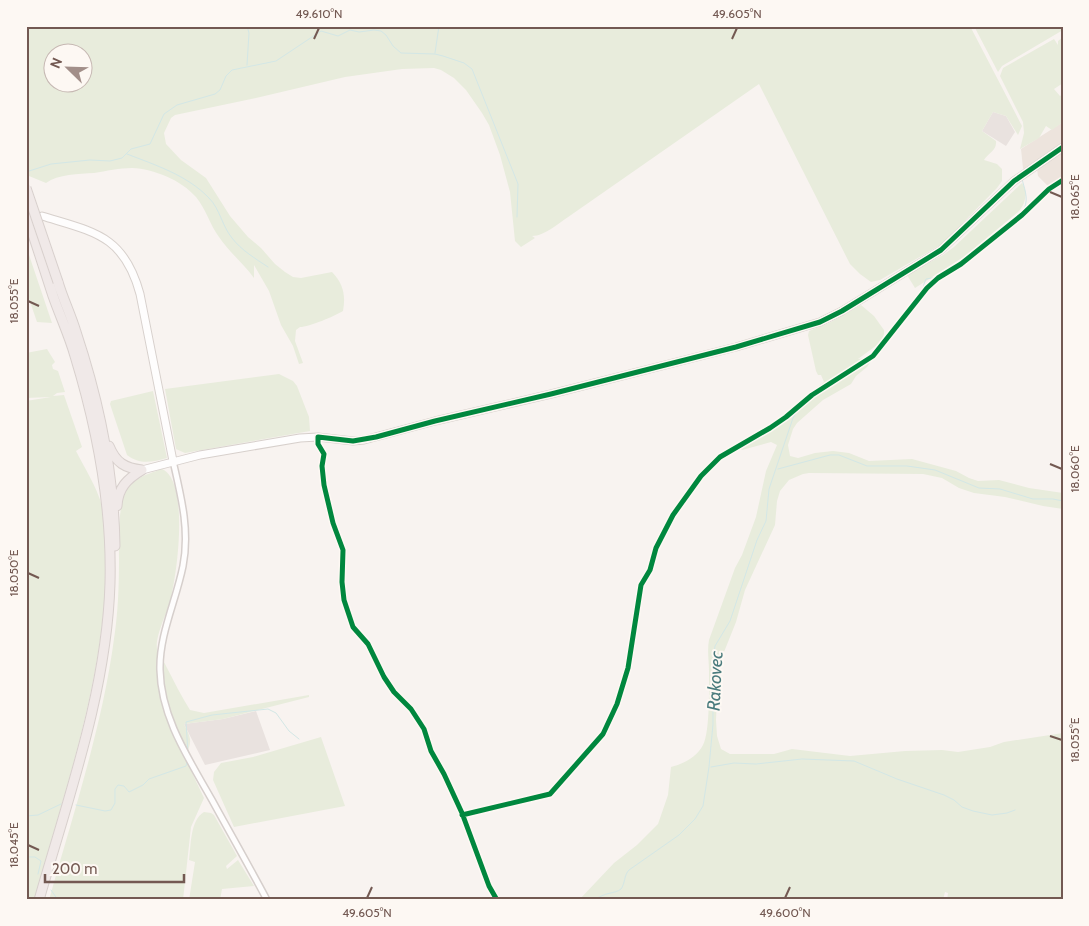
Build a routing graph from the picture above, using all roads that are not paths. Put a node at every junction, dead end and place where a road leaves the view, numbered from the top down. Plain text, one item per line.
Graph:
1 (1063, 147) edge
2 (26, 188) edge
3 (26, 213) edge
4 (42, 216) dead end
5 (54, 284) junction
6 (103, 431) junction
7 (173, 461) junction
8 (142, 470) junction
9 (115, 530) junction
10 (39, 900) edge
11 (44, 900) edge
12 (267, 900) edge

1 - 7 main road
2 - 5 highway, bridge
3 - 5 highway
4 - 7 main road
5 - 6 highway
5 - 10 highway
6 - 8 highway
6 - 9 highway
7 - 8 main road
7 - 12 street
8 - 9 highway
9 - 11 highway

